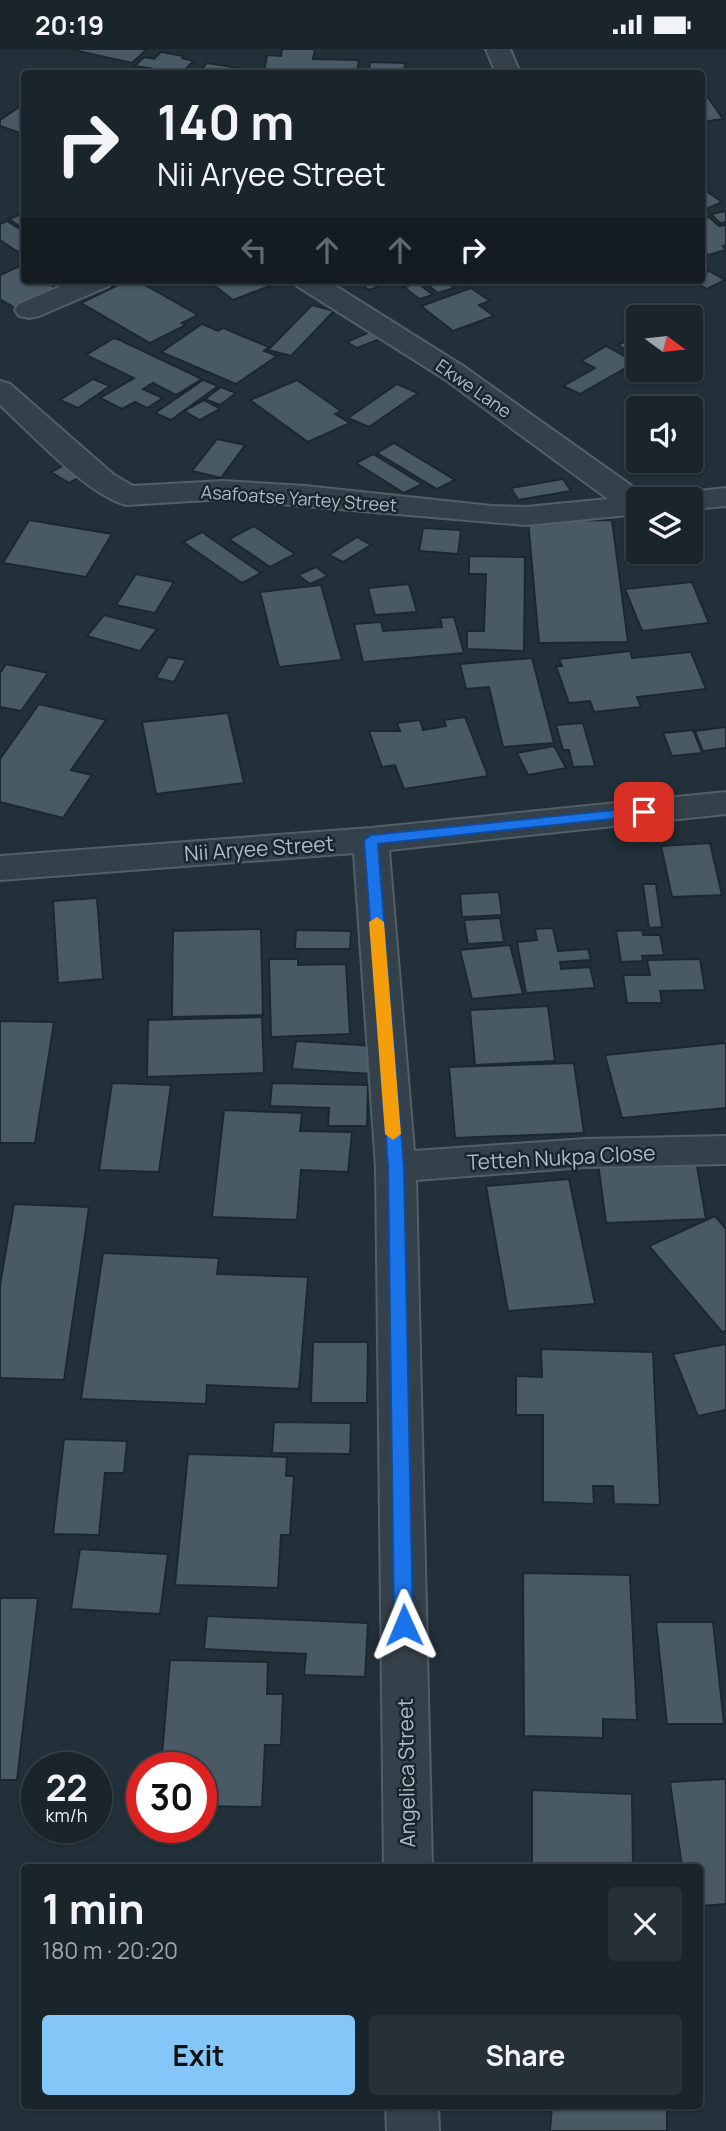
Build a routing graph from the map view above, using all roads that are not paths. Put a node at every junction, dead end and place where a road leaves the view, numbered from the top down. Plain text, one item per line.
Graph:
1 (498, 49) edge
2 (507, 70) edge
3 (90, 284) edge
4 (313, 284) edge
5 (29, 310) dead end
6 (0, 390) edge
7 (626, 497) edge
8 (726, 497) edge
9 (703, 499) edge
10 (626, 506) edge
11 (726, 803) edge
12 (371, 840) junction
13 (0, 868) edge
14 (726, 1150) edge
15 (396, 1167) junction
16 (408, 1864) edge
17 (412, 2109) edge
18 (412, 2131) edge

1 - 2 street
3 - 5 street
4 - 7 street, Ekwe Lane
6 - 10 street, Asafoatse Yartey Street
8 - 9 street
11 - 12 street, Nii Aryee Street
12 - 13 street, Nii Aryee Street
12 - 15 street, Angelica Street
14 - 15 street, Tetteh Nukpa Close
15 - 16 street, Angelica Street
17 - 18 street

